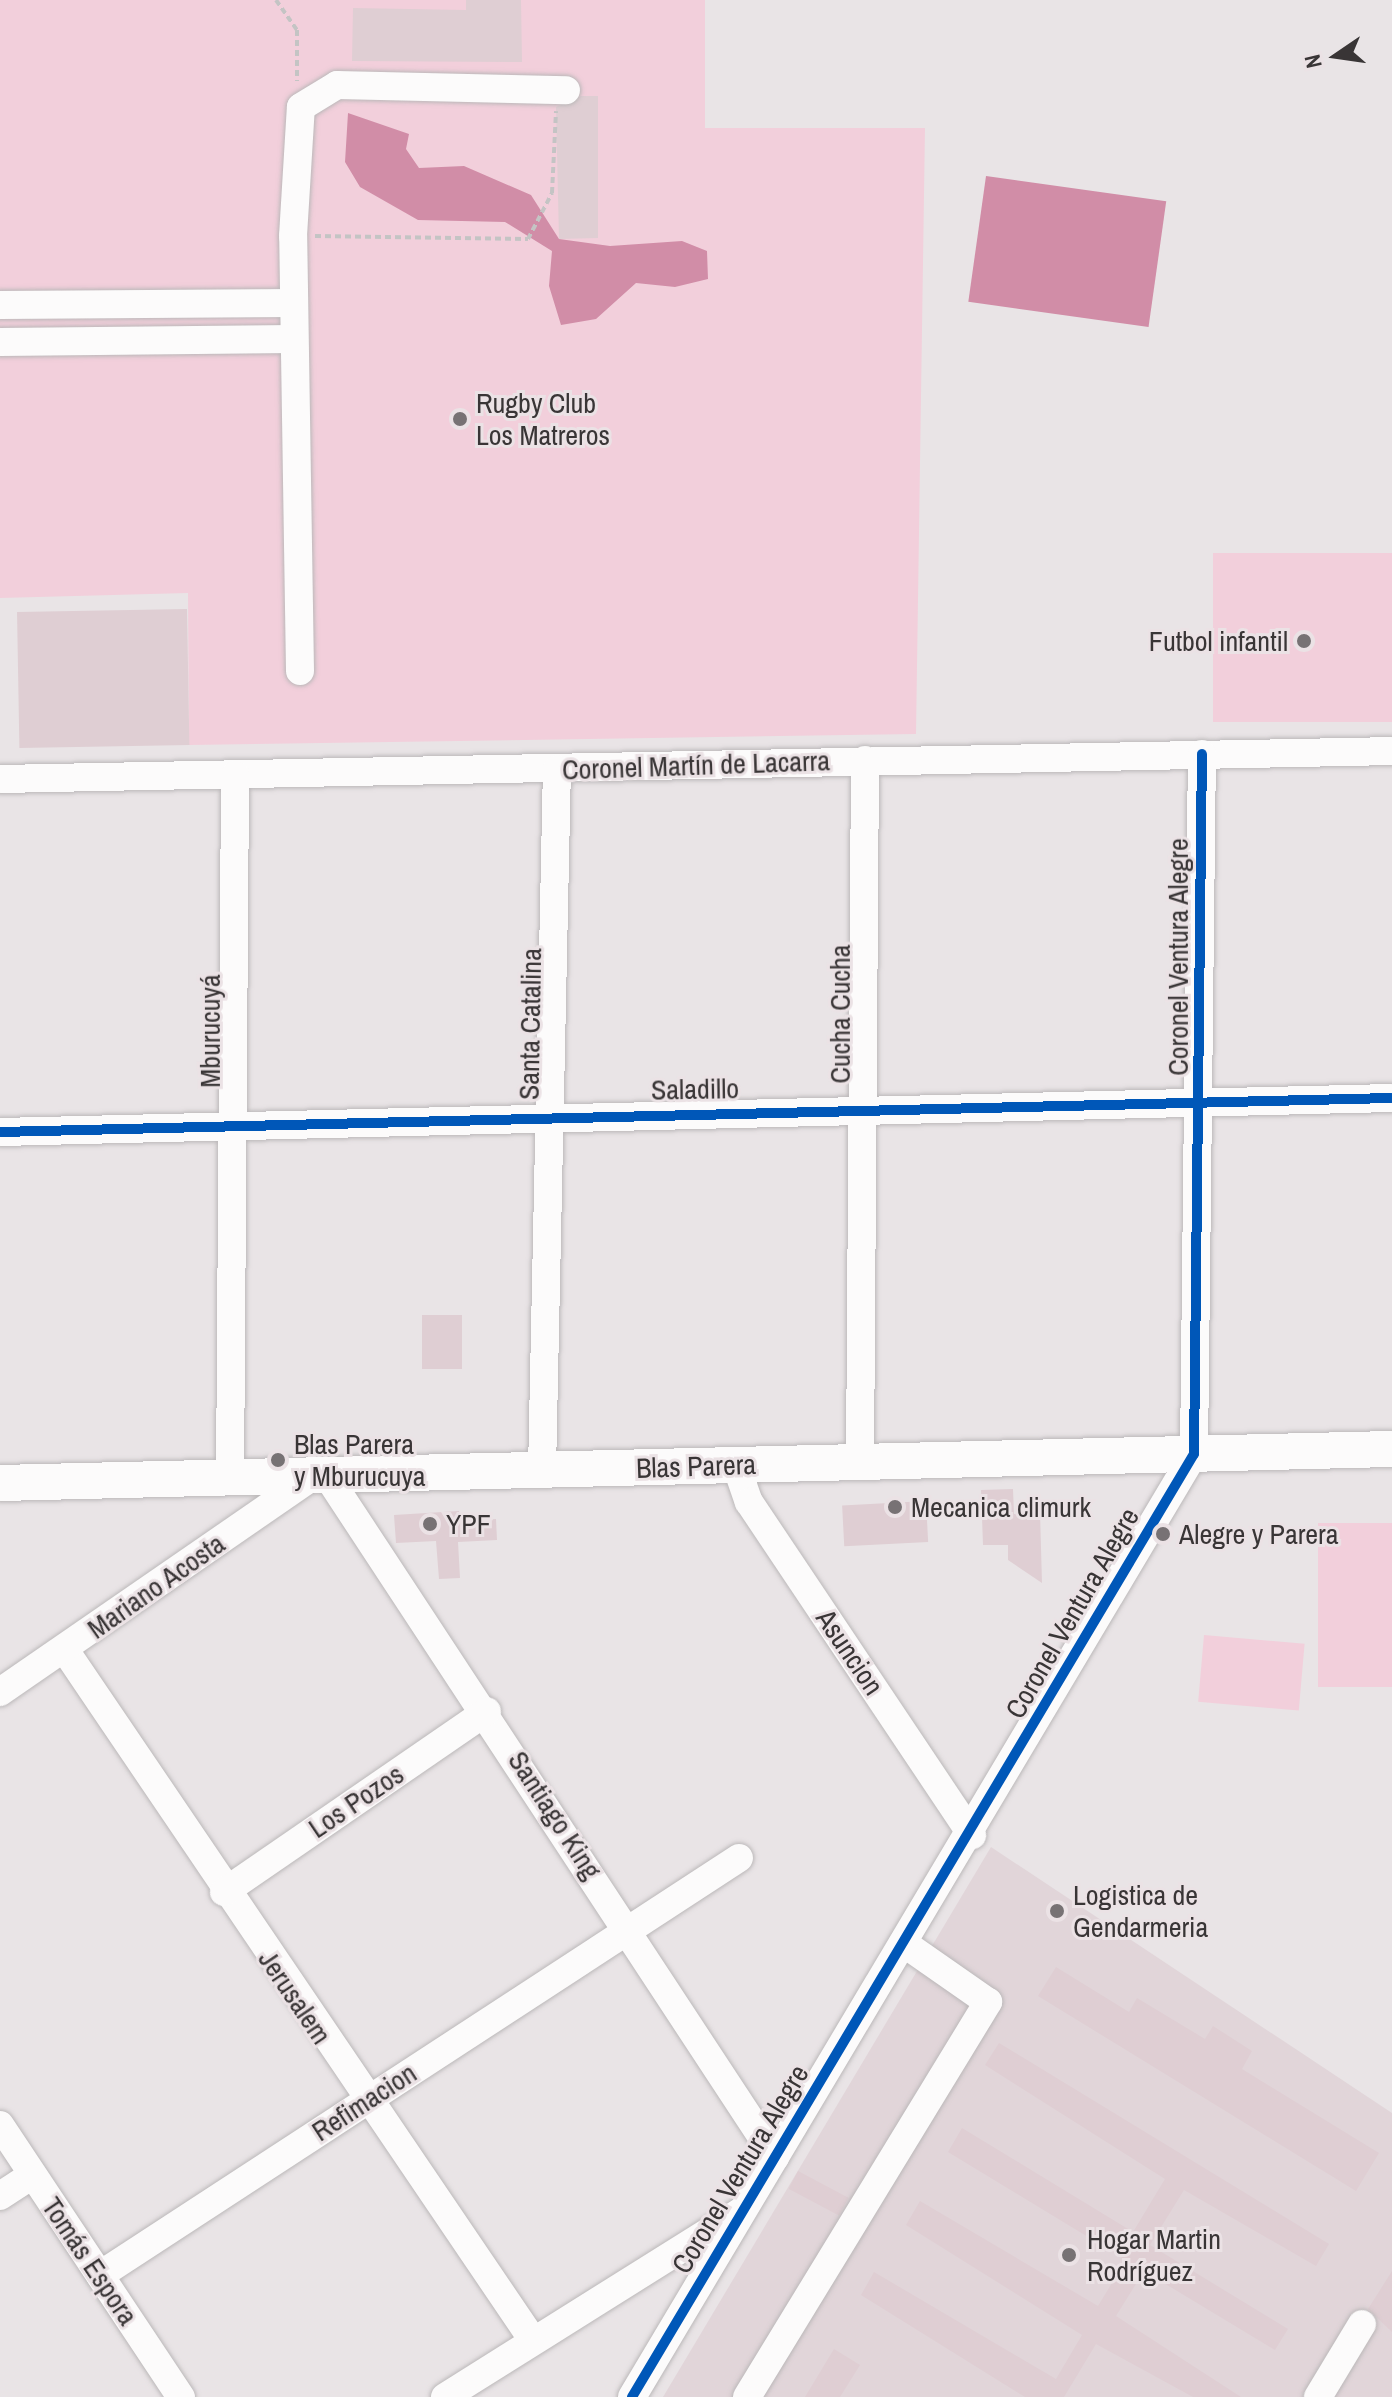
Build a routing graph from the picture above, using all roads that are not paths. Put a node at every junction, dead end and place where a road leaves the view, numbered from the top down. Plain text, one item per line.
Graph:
1 (561, 90) road end
2 (293, 303) junction
3 (0, 305) edge
4 (293, 339) junction
5 (0, 342) edge
6 (300, 671) dead end
7 (1392, 751) edge
8 (1202, 754) junction
9 (865, 760) junction
10 (557, 769) junction
11 (235, 775) junction
12 (0, 779) edge
13 (1392, 1098) edge
14 (1203, 1099) junction
15 (863, 1109) junction
16 (553, 1116) junction
17 (234, 1122) junction
18 (0, 1132) edge
19 (1392, 1449) edge
20 (1194, 1454) junction
21 (860, 1461) junction
22 (736, 1465) junction
23 (542, 1471) junction
24 (319, 1478) junction
25 (230, 1480) junction
26 (0, 1483) edge
27 (65, 1650) junction
28 (0, 1692) edge
29 (487, 1711) junction
30 (972, 1835) junction
31 (739, 1858) dead end
32 (224, 1892) junction
33 (628, 1929) junction
34 (905, 1944) junction
35 (365, 2102) junction
36 (0, 2125) edge
37 (775, 2157) junction
38 (32, 2175) junction
39 (0, 2196) edge
40 (742, 2211) junction
41 (100, 2275) junction
42 (1362, 2324) dead end
43 (532, 2339) junction
44 (181, 2397) edge
45 (445, 2397) edge
46 (632, 2397) edge
47 (747, 2397) edge
48 (1318, 2397) edge

1 - 2 street
2 - 3 street
2 - 4 street
4 - 5 street
4 - 6 street
7 - 8 street, Coronel Martín de Lacarra
8 - 9 street, Coronel Martín de Lacarra
8 - 14 street, Coronel Ventura Alegre
9 - 10 street, Coronel Martín de Lacarra
9 - 15 street, Cucha Cucha
10 - 11 street, Coronel Martín de Lacarra
10 - 16 street, Santa Catalina
11 - 12 street, Coronel Martín de Lacarra
11 - 17 street, Mburucuyá
13 - 14 street, Saladillo
14 - 15 street, Saladillo
14 - 20 street, Coronel Ventura Alegre
15 - 16 street, Saladillo
15 - 21 street, Cucha Cucha
16 - 17 street, Saladillo
16 - 23 street, Santa Catalina
17 - 18 street, Saladillo
17 - 25 street, Mburucuyá
19 - 20 main road, Blas Parera
20 - 21 main road, Blas Parera
20 - 30 street, Coronel Ventura Alegre
21 - 22 main road, Blas Parera
22 - 23 main road, Blas Parera
22 - 30 street, Asuncion
23 - 24 main road, Blas Parera
24 - 25 main road, Blas Parera
24 - 27 street, Mariano Acosta
24 - 29 street, Santiago King
25 - 26 main road, Blas Parera
27 - 28 street, Mariano Acosta
27 - 32 street, Jerusalem
29 - 32 street, Los Pozos
29 - 33 street, Santiago King
30 - 34 street, Coronel Ventura Alegre
31 - 33 street, Refimacion
32 - 35 street, Jerusalem
33 - 35 street, Refimacion
33 - 37 street, Santiago King
34 - 37 street, Coronel Ventura Alegre
34 - 47 street
35 - 41 street, Refimacion
35 - 43 street, Jerusalem
36 - 38 street, Tomás Espora
37 - 40 street, Coronel Ventura Alegre
38 - 39 street
38 - 41 street, Tomás Espora
40 - 43 street
40 - 46 street, Coronel Ventura Alegre
41 - 44 street, Tomás Espora
42 - 48 street
43 - 45 street

